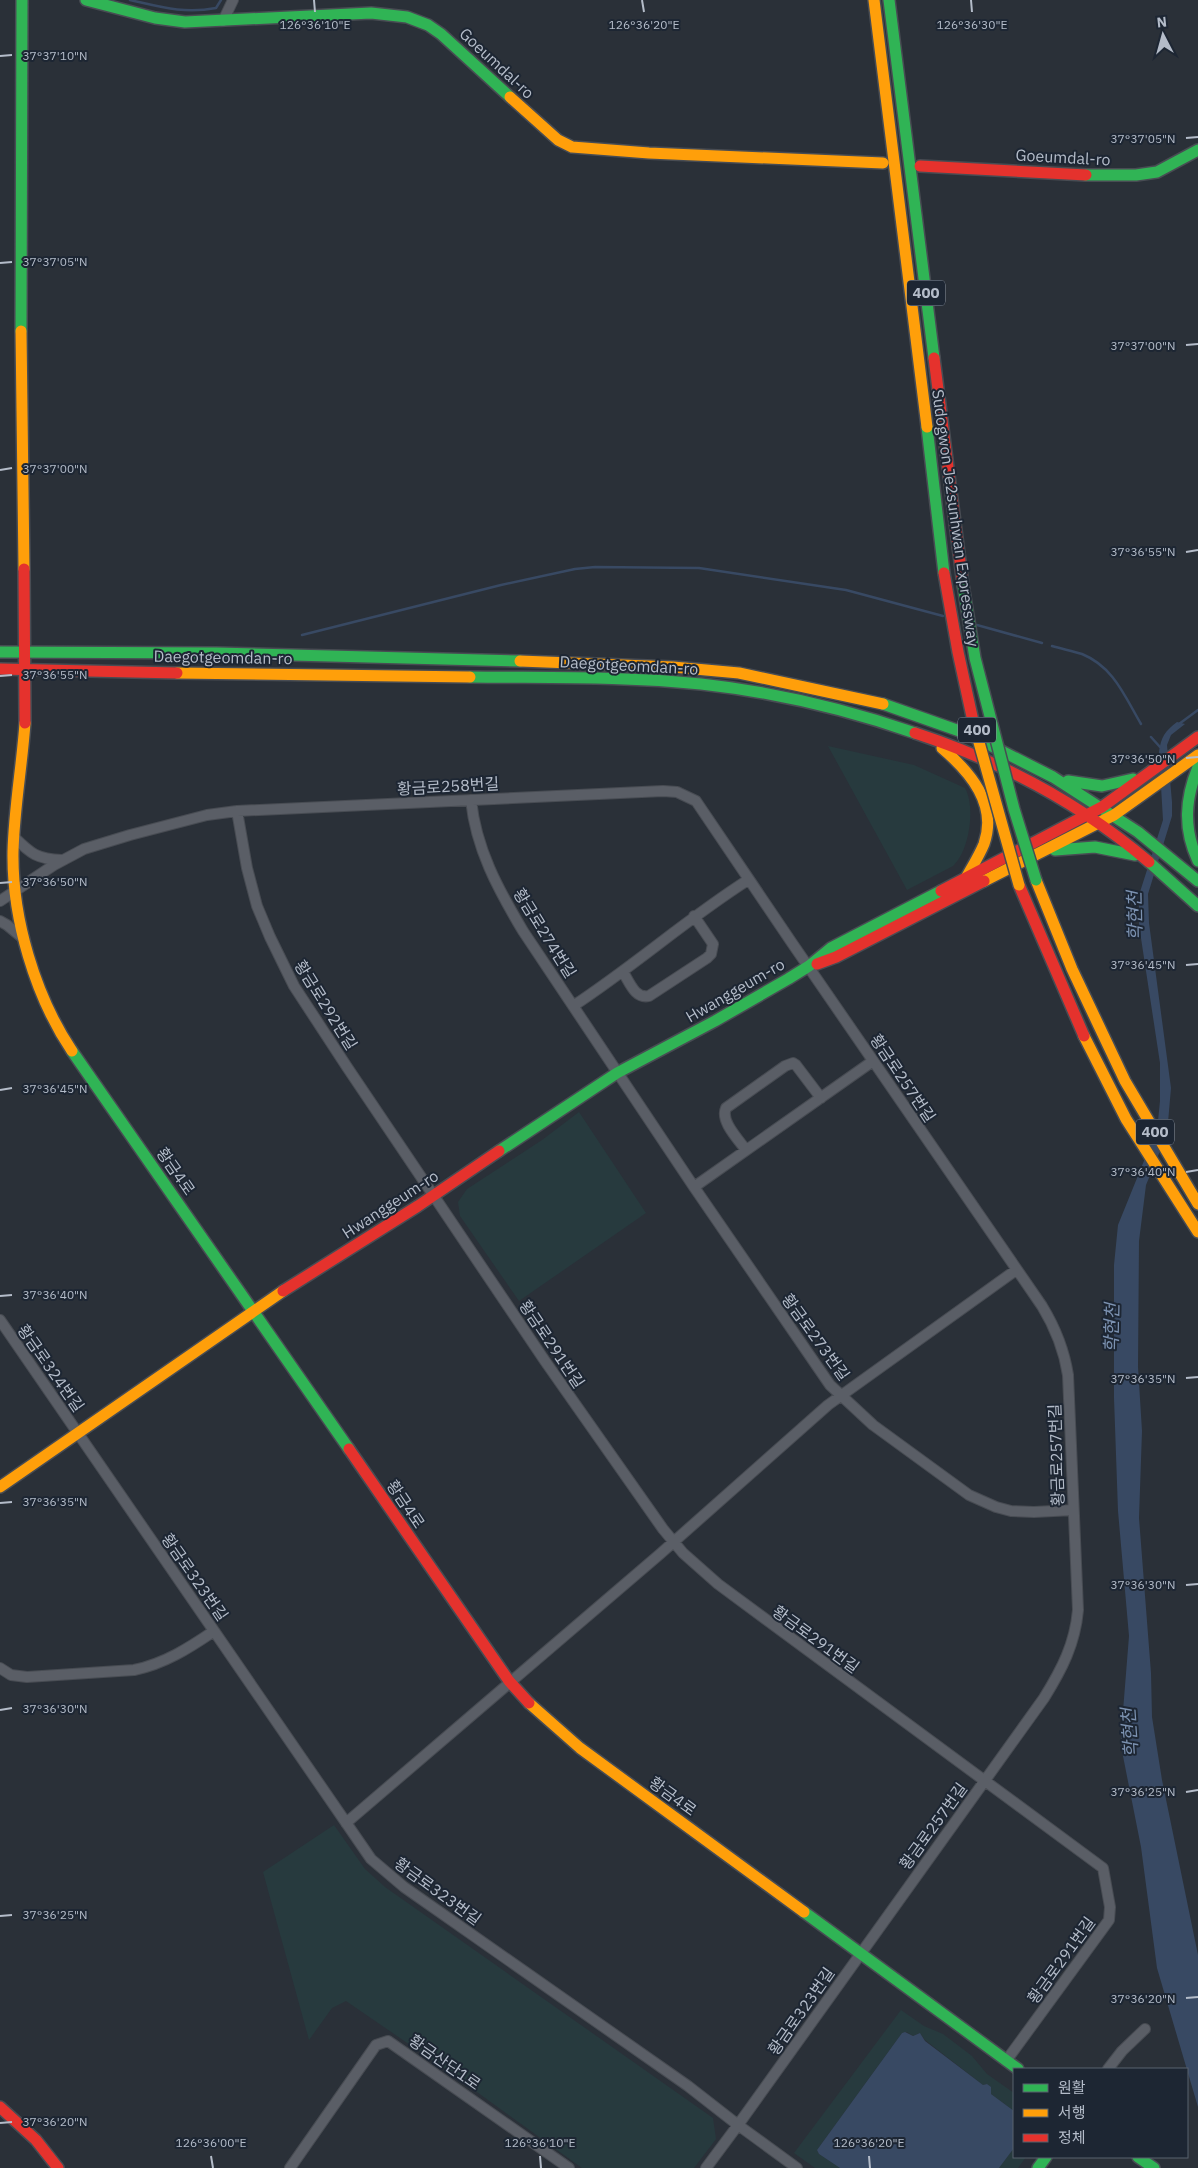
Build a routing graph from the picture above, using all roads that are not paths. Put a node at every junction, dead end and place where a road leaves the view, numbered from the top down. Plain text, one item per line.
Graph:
1 (22, 0) edge
2 (86, 0) edge
3 (234, 0) edge
4 (874, 0) edge
5 (889, 0) edge
6 (223, 21) junction
7 (1198, 150) edge
8 (883, 163) dead end
9 (920, 166) dead end
10 (0, 652) edge
11 (25, 652) junction
12 (0, 669) edge
13 (25, 669) junction
14 (929, 738) junction
15 (1195, 740) edge
16 (1198, 755) edge
17 (1192, 765) edge
18 (1053, 778) junction
19 (1131, 782) junction
20 (471, 800) junction
21 (1102, 807) junction
22 (237, 811) junction
23 (1088, 814) junction
24 (1114, 815) junction
25 (1099, 823) junction
26 (14, 837) junction
27 (1040, 853) junction
28 (1134, 853) junction
29 (63, 860) junction
30 (1198, 861) edge
31 (966, 878) junction
32 (748, 880) junction
33 (1198, 881) edge
34 (16, 890) junction
35 (0, 901) edge
36 (1198, 906) edge
37 (694, 916) junction
38 (0, 921) edge
39 (24, 939) junction
40 (809, 966) junction
41 (623, 972) junction
42 (573, 1006) junction
43 (873, 1061) junction
44 (617, 1073) junction
45 (821, 1098) junction
46 (746, 1150) junction
47 (694, 1187) junction
48 (434, 1196) junction
49 (1198, 1204) edge
50 (1198, 1232) edge
51 (1016, 1270) junction
52 (253, 1311) junction
53 (0, 1320) edge
54 (840, 1395) junction
55 (78, 1432) junction
56 (0, 1487) edge
57 (1073, 1510) junction
58 (673, 1542) junction
59 (214, 1631) junction
60 (0, 1668) edge
61 (509, 1682) junction
62 (985, 1780) junction
63 (346, 1823) junction
64 (861, 1953) junction
65 (1145, 2029) dead end
66 (1006, 2061) junction
67 (1016, 2068) edge
68 (1109, 2068) edge
69 (0, 2107) edge
70 (738, 2125) junction
71 (1139, 2158) edge
72 (58, 2168) edge
73 (290, 2168) edge
74 (568, 2168) edge
75 (706, 2168) edge
76 (797, 2168) edge
77 (1154, 2168) edge

1 - 11 main road, 황금4로
2 - 6 main road, Goeumdal-ro
3 - 6 street
4 - 50 main road, Sudogwon Je2sunhwan Expressway / 400, bridge
5 - 49 main road, Sudogwon Je2sunhwan Expressway / 400, bridge
6 - 8 main road, Goeumdal-ro
7 - 9 main road, Goeumdal-ro
10 - 11 main road, Daegotgeomdan-ro
11 - 13 main road, 황금4로
11 - 18 main road, Daegotgeomdan-ro
12 - 13 main road, Daegotgeomdan-ro
13 - 14 main road, Daegotgeomdan-ro
13 - 26 main road, 황금4로
14 - 23 main road, Daegotgeomdan-ro
14 - 31 main road
15 - 19 main road, Hwanggeum-ro
16 - 17 main road, Hwanggeum-ro
17 - 24 main road, Hwanggeum-ro
17 - 30 main road
18 - 19 main road
18 - 21 main road, Daegotgeomdan-ro
19 - 21 main road, Hwanggeum-ro
20 - 22 street, 황금로258번길
20 - 32 street, 황금로258번길
20 - 42 street, 황금로274번길
21 - 23 main road, Hwanggeum-ro
21 - 24 main road, Daegotgeomdan-ro
22 - 29 street, 황금로258번길
22 - 48 street, 황금로292번길
23 - 25 main road, Daegotgeomdan-ro
23 - 31 main road, Hwanggeum-ro
24 - 25 main road, Hwanggeum-ro
24 - 33 main road, Daegotgeomdan-ro
25 - 27 main road, Hwanggeum-ro
25 - 28 main road, Daegotgeomdan-ro
26 - 29 street
26 - 34 main road, 황금4로
27 - 28 main road
27 - 40 main road, Hwanggeum-ro
28 - 36 main road, Daegotgeomdan-ro
29 - 34 street, 황금로258번길
31 - 40 main road, Hwanggeum-ro
32 - 37 street
32 - 40 street, 황금로258번길
34 - 35 street
34 - 39 main road, 황금4로
37 - 41 street
37 - 41 street
38 - 39 street
39 - 52 main road, 황금4로
40 - 43 street, 황금로257번길
40 - 44 main road, Hwanggeum-ro
41 - 42 street
42 - 44 street, 황금로274번길
43 - 45 street
43 - 51 street, 황금로257번길
44 - 47 street, 황금로273번길
44 - 48 main road, Hwanggeum-ro
45 - 46 street
45 - 46 street
46 - 47 street
47 - 54 street, 황금로273번길
48 - 52 main road, Hwanggeum-ro
48 - 58 street, 황금로291번길
51 - 54 street
51 - 57 street, 황금로257번길
52 - 55 main road, Hwanggeum-ro
52 - 61 main road, 황금4로
53 - 55 street, 황금로324번길
54 - 57 street, 황금로273번길
54 - 58 street
55 - 56 main road, Hwanggeum-ro
55 - 59 street, 황금로323번길
57 - 62 street, 황금로257번길
58 - 61 street
58 - 62 street, 황금로291번길
59 - 60 street
59 - 63 street, 황금로323번길
61 - 63 street
61 - 64 main road, 황금4로
62 - 64 street, 황금로257번길
62 - 66 street, 황금로291번길
63 - 70 street, 황금로323번길
64 - 66 main road, 황금4로
64 - 70 street, 황금로323번길
65 - 68 street
66 - 67 main road, 황금4로
69 - 72 main road
70 - 75 street
70 - 76 street
71 - 77 main road
73 - 74 street, 황금산단1로

